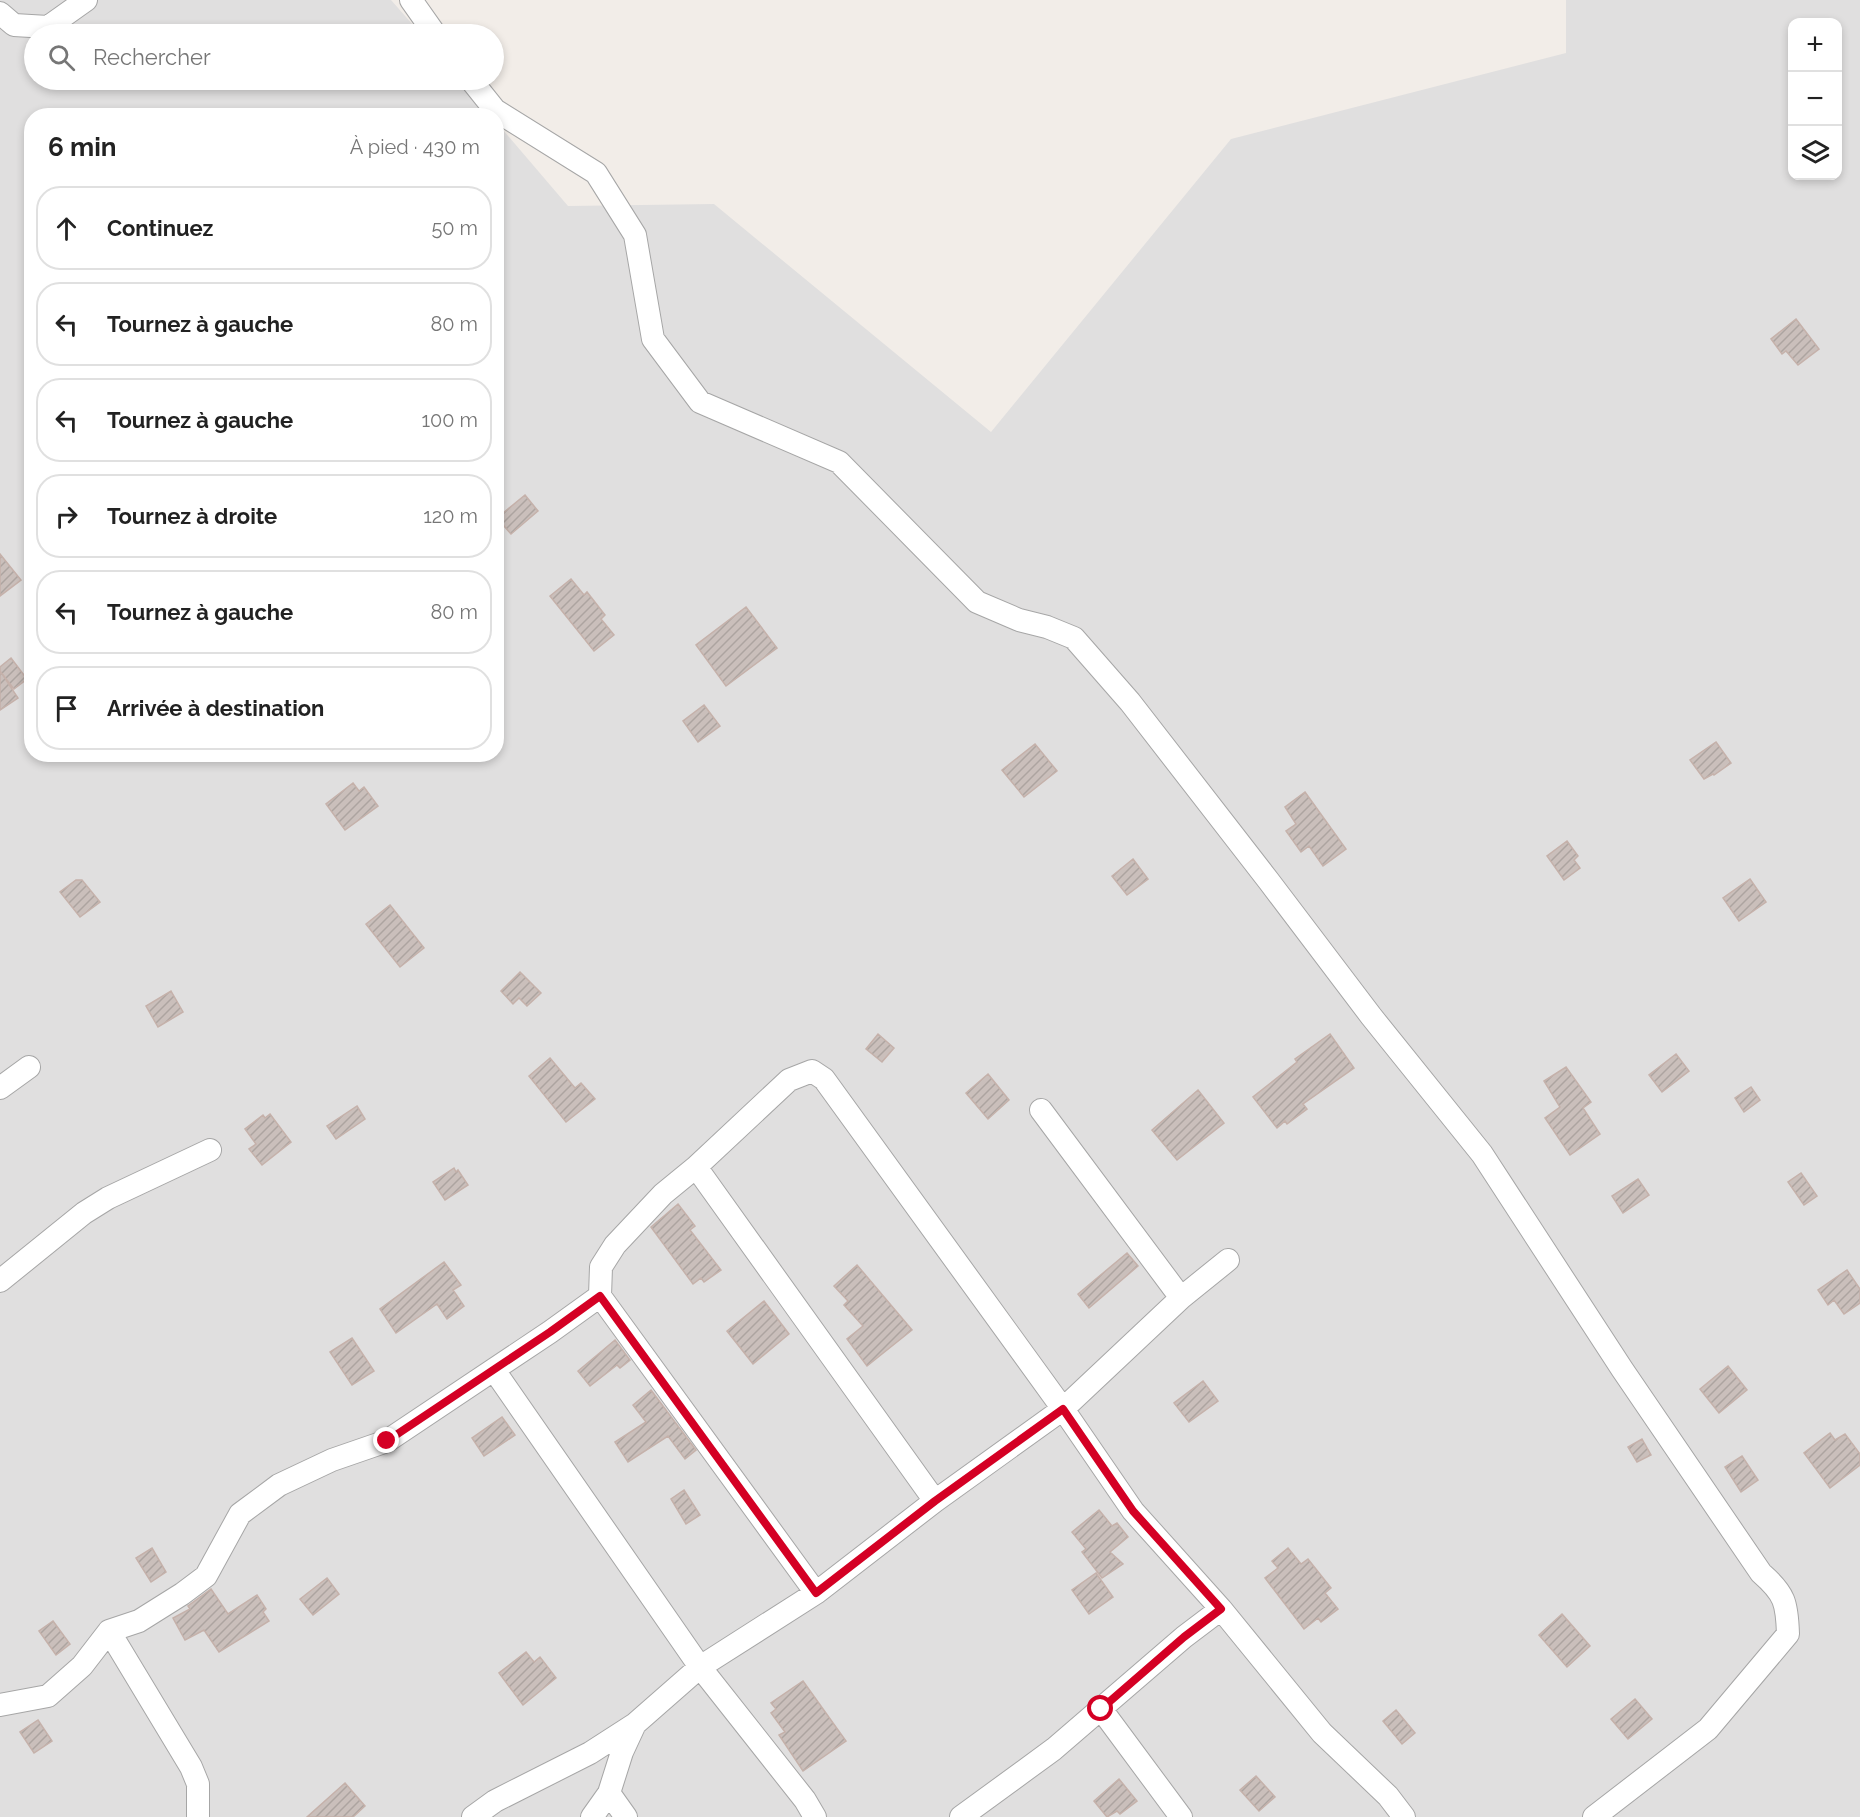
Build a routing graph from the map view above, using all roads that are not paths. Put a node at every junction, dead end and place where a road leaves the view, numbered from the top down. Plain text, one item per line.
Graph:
1 (86, 0) edge
2 (411, 0) edge
3 (0, 13) edge
4 (52, 24) edge
5 (428, 24) edge
6 (24, 26) edge
7 (479, 90) edge
8 (493, 108) edge
9 (504, 116) edge
10 (29, 1067) dead end
11 (0, 1088) edge
12 (1041, 1110) dead end
13 (210, 1150) dead end
14 (696, 1167) junction
15 (1228, 1260) dead end
16 (0, 1281) edge
17 (600, 1296) junction
18 (1181, 1298) junction
19 (495, 1370) junction
20 (1063, 1409) junction
21 (935, 1501) junction
22 (816, 1593) junction
23 (1221, 1609) junction
24 (109, 1631) junction
25 (700, 1667) junction
26 (0, 1705) edge
27 (1101, 1709) junction
28 (635, 1724) junction
29 (609, 1793) junction
30 (198, 1817) edge
31 (473, 1817) edge
32 (592, 1817) edge
33 (626, 1817) edge
34 (815, 1817) edge
35 (961, 1817) edge
36 (1181, 1817) edge
37 (1404, 1817) edge
38 (1594, 1817) edge

1 - 4 street
2 - 5 street
3 - 6 street
7 - 8 street
9 - 38 street
10 - 11 street
12 - 18 street
13 - 16 street
14 - 17 street
14 - 20 street
14 - 21 street
15 - 18 street
17 - 19 street
17 - 22 street
18 - 20 street
19 - 24 street
19 - 25 street
20 - 21 street
20 - 23 street
21 - 22 street
22 - 25 street
23 - 27 street
23 - 37 street
24 - 26 street
24 - 30 street
25 - 28 street
25 - 34 street
27 - 35 street
27 - 36 street
28 - 29 street
28 - 31 street
29 - 32 street
29 - 33 street

